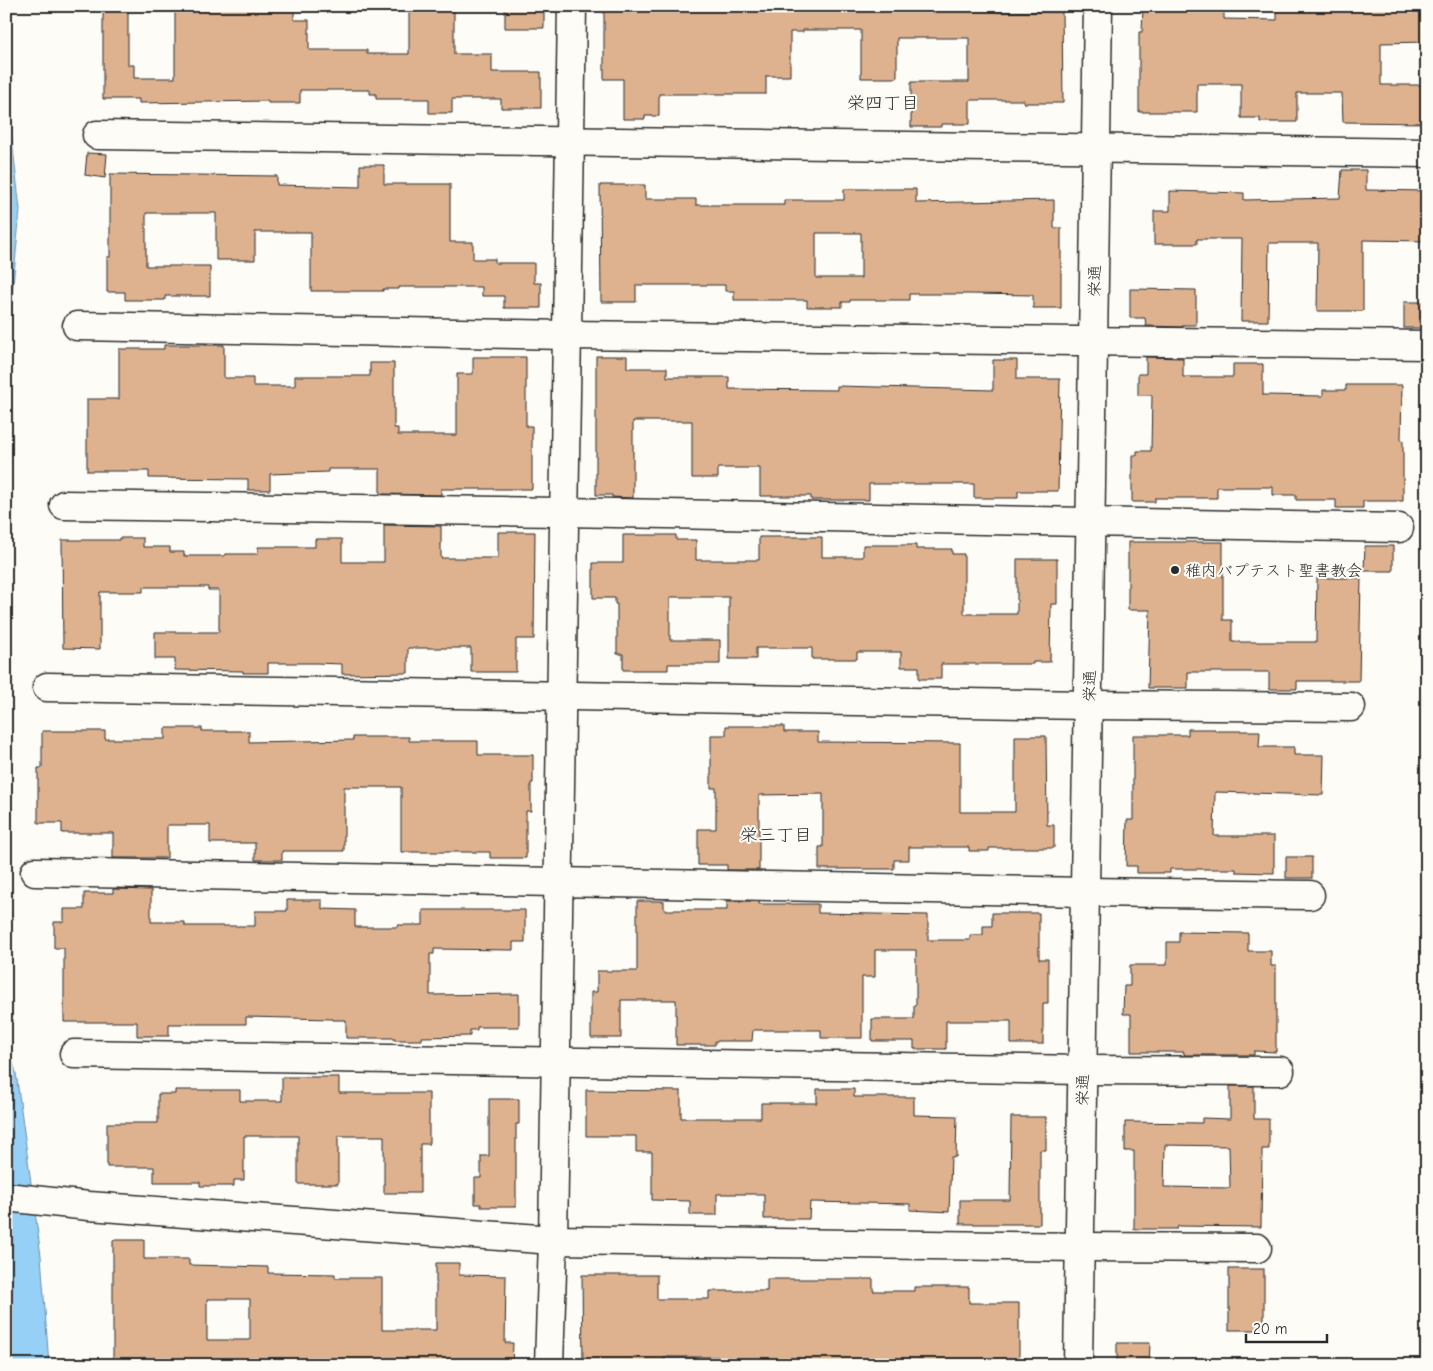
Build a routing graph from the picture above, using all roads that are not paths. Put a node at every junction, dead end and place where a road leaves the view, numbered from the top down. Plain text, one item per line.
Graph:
1 (572, 6) edge
2 (1098, 6) edge
3 (97, 134) dead end
4 (570, 141) junction
5 (1096, 148) junction
6 (1427, 154) edge
7 (77, 326) dead end
8 (566, 335) junction
9 (1093, 342) junction
10 (1427, 345) edge
11 (64, 505) dead end
12 (563, 512) junction
13 (1091, 522) junction
14 (1399, 528) dead end
15 (47, 687) dead end
16 (560, 695) junction
17 (1088, 705) junction
18 (1350, 707) dead end
19 (34, 872) dead end
20 (558, 882) junction
21 (1085, 892) junction
22 (1310, 895) dead end
23 (74, 1054) dead end
24 (555, 1062) junction
25 (1082, 1070) junction
26 (1280, 1072) dead end
27 (6, 1197) edge
28 (553, 1240) junction
29 (1080, 1247) junction
30 (1257, 1248) dead end
31 (549, 1365) edge
32 (1078, 1365) edge

1 - 4 street
2 - 5 street, 栄通
3 - 4 street
4 - 5 street
4 - 8 street
5 - 6 street
5 - 9 street, 栄通
7 - 8 street
8 - 9 street
8 - 12 street
9 - 10 street
9 - 13 street, 栄通
11 - 12 street
12 - 13 street
12 - 16 street
13 - 14 street
13 - 17 street, 栄通
15 - 16 street
16 - 17 street
16 - 20 street
17 - 18 street
17 - 21 street, 栄通
19 - 20 street
20 - 21 street
20 - 24 street
21 - 22 street
21 - 25 street, 栄通
23 - 24 street
24 - 25 street
24 - 28 street
25 - 26 street
25 - 29 street, 栄通
27 - 28 street
28 - 29 street
28 - 31 street
29 - 30 street
29 - 32 street, 栄通

